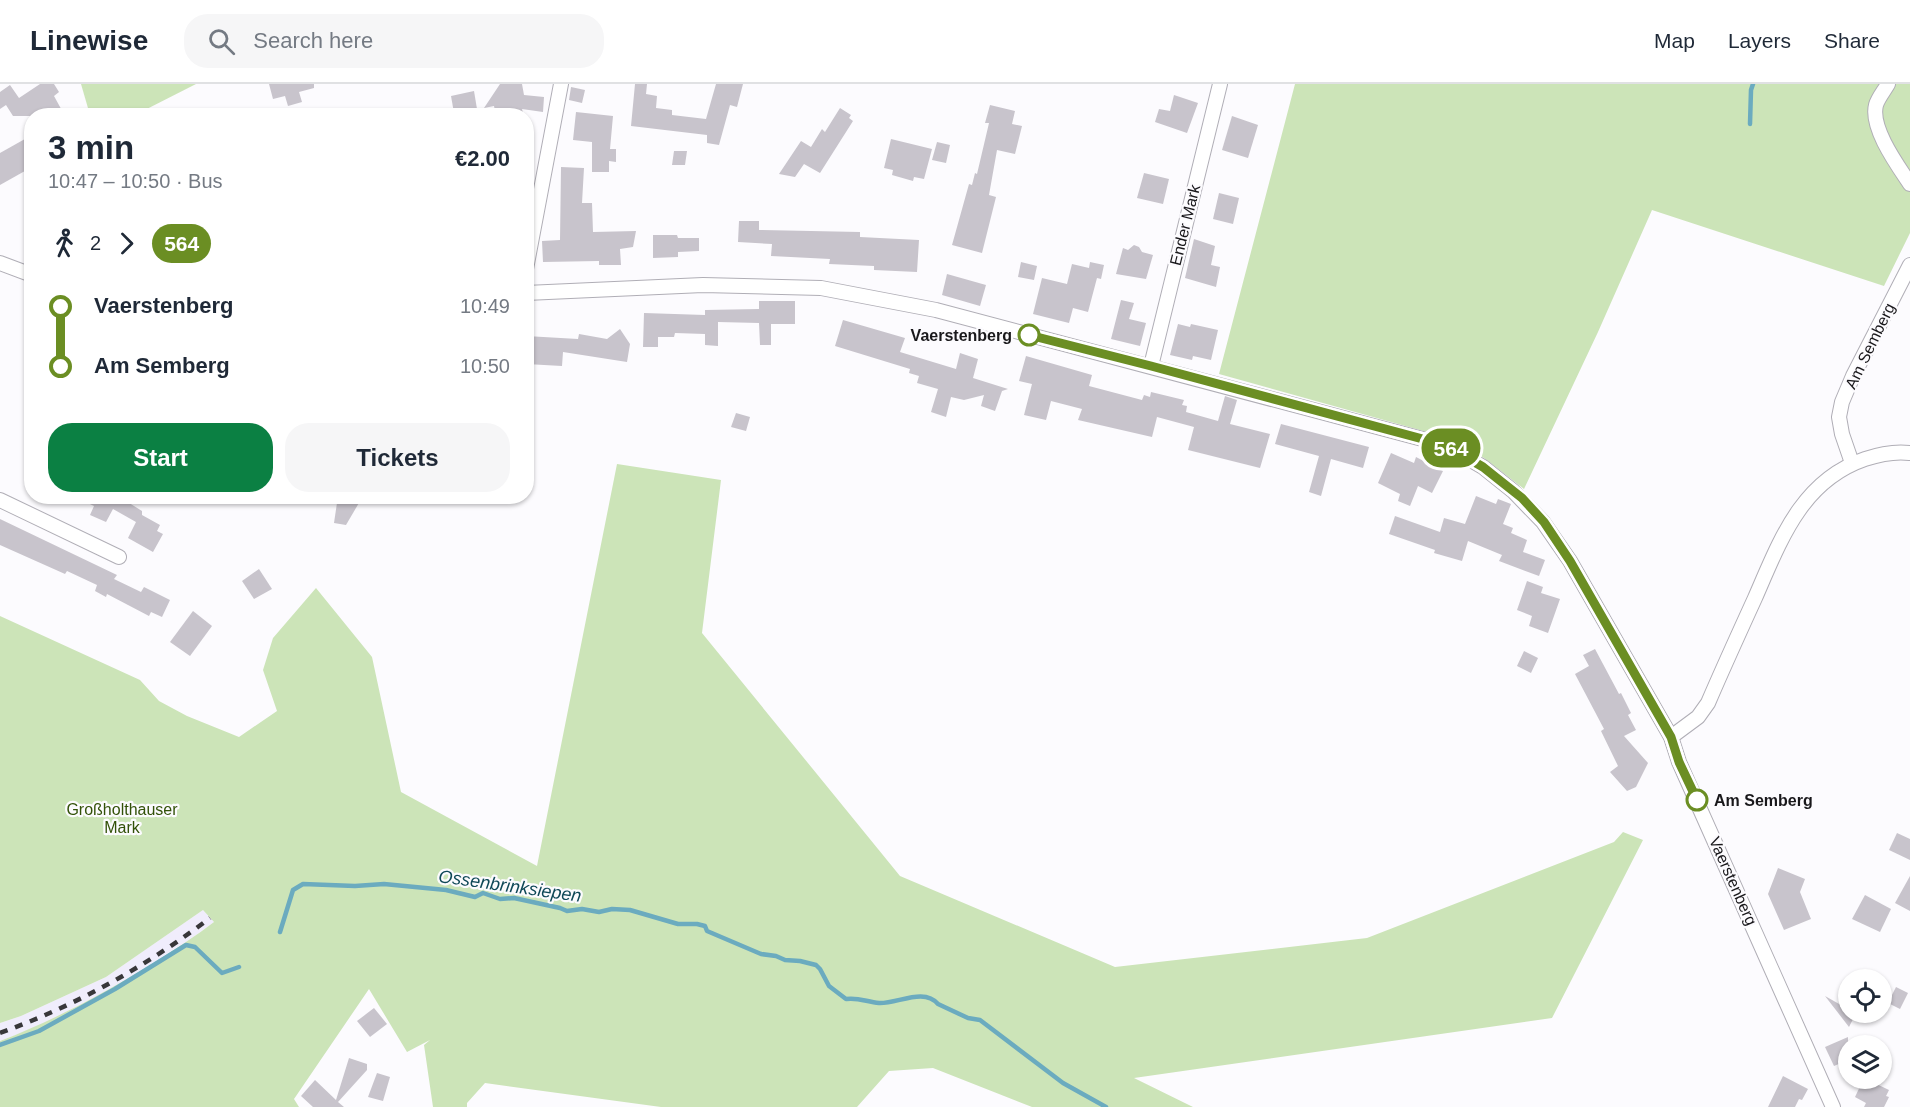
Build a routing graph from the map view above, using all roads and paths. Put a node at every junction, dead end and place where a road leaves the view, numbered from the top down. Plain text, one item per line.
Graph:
1 (561, 84) edge
2 (1220, 84) edge
3 (1888, 84) edge
4 (1910, 184) edge
5 (534, 227) edge
6 (0, 263) edge
7 (1910, 265) edge
8 (24, 272) edge
9 (534, 293) edge
10 (1151, 366) junction
11 (1910, 453) edge
12 (1852, 463) junction
13 (0, 500) edge
14 (119, 557) dead end
15 (1671, 737) junction
16 (1833, 1107) edge

1 - 5 street
2 - 10 street, Ender Mark
3 - 4 street
6 - 8 street
7 - 12 street, Am Semberg
9 - 10 street, Vaerstenberg
10 - 15 street, Vaerstenberg
11 - 12 street
12 - 15 street
13 - 14 street
15 - 16 street, Vaerstenberg

